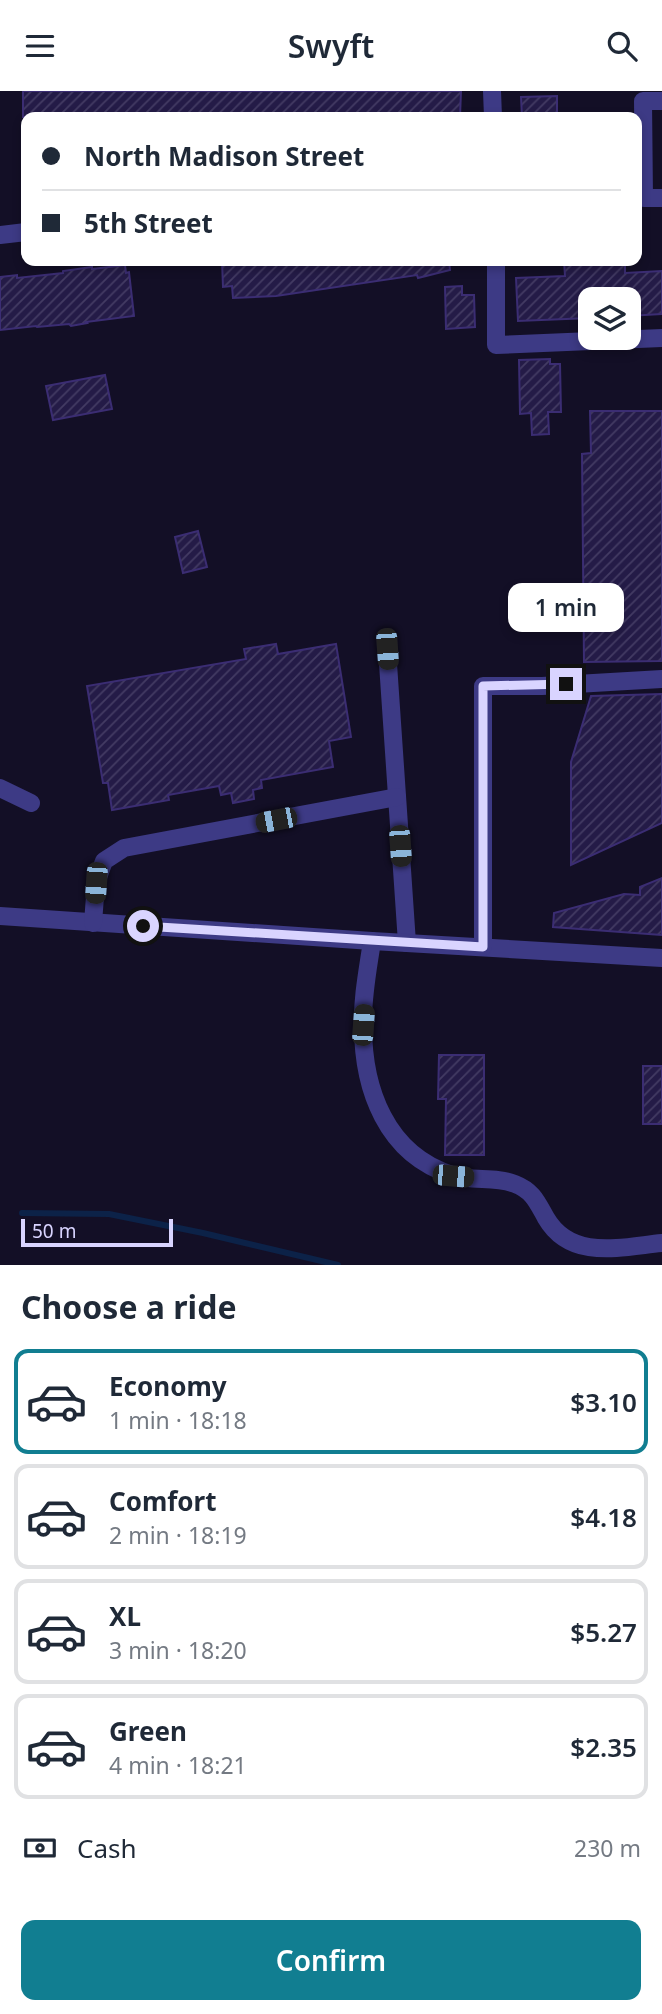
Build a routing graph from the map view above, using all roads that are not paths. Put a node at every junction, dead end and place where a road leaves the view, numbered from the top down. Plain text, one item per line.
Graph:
1 (492, 91) edge
2 (662, 101) edge
3 (493, 112) edge
4 (662, 198) edge
5 (21, 233) edge
6 (0, 235) edge
7 (496, 266) edge
8 (662, 338) edge
9 (387, 649) dead end
10 (662, 680) edge
11 (0, 788) edge
12 (397, 797) junction
13 (31, 803) dead end
14 (0, 916) edge
15 (93, 923) junction
16 (372, 941) junction
17 (407, 943) junction
18 (483, 947) junction
19 (662, 958) edge
20 (662, 1243) edge

1 - 3 street
2 - 4 street
5 - 6 street
7 - 8 street
9 - 12 street
10 - 18 street
11 - 13 street
12 - 15 street
12 - 17 street
14 - 15 street
15 - 16 street
16 - 17 street
16 - 20 street
17 - 18 street
18 - 19 street

